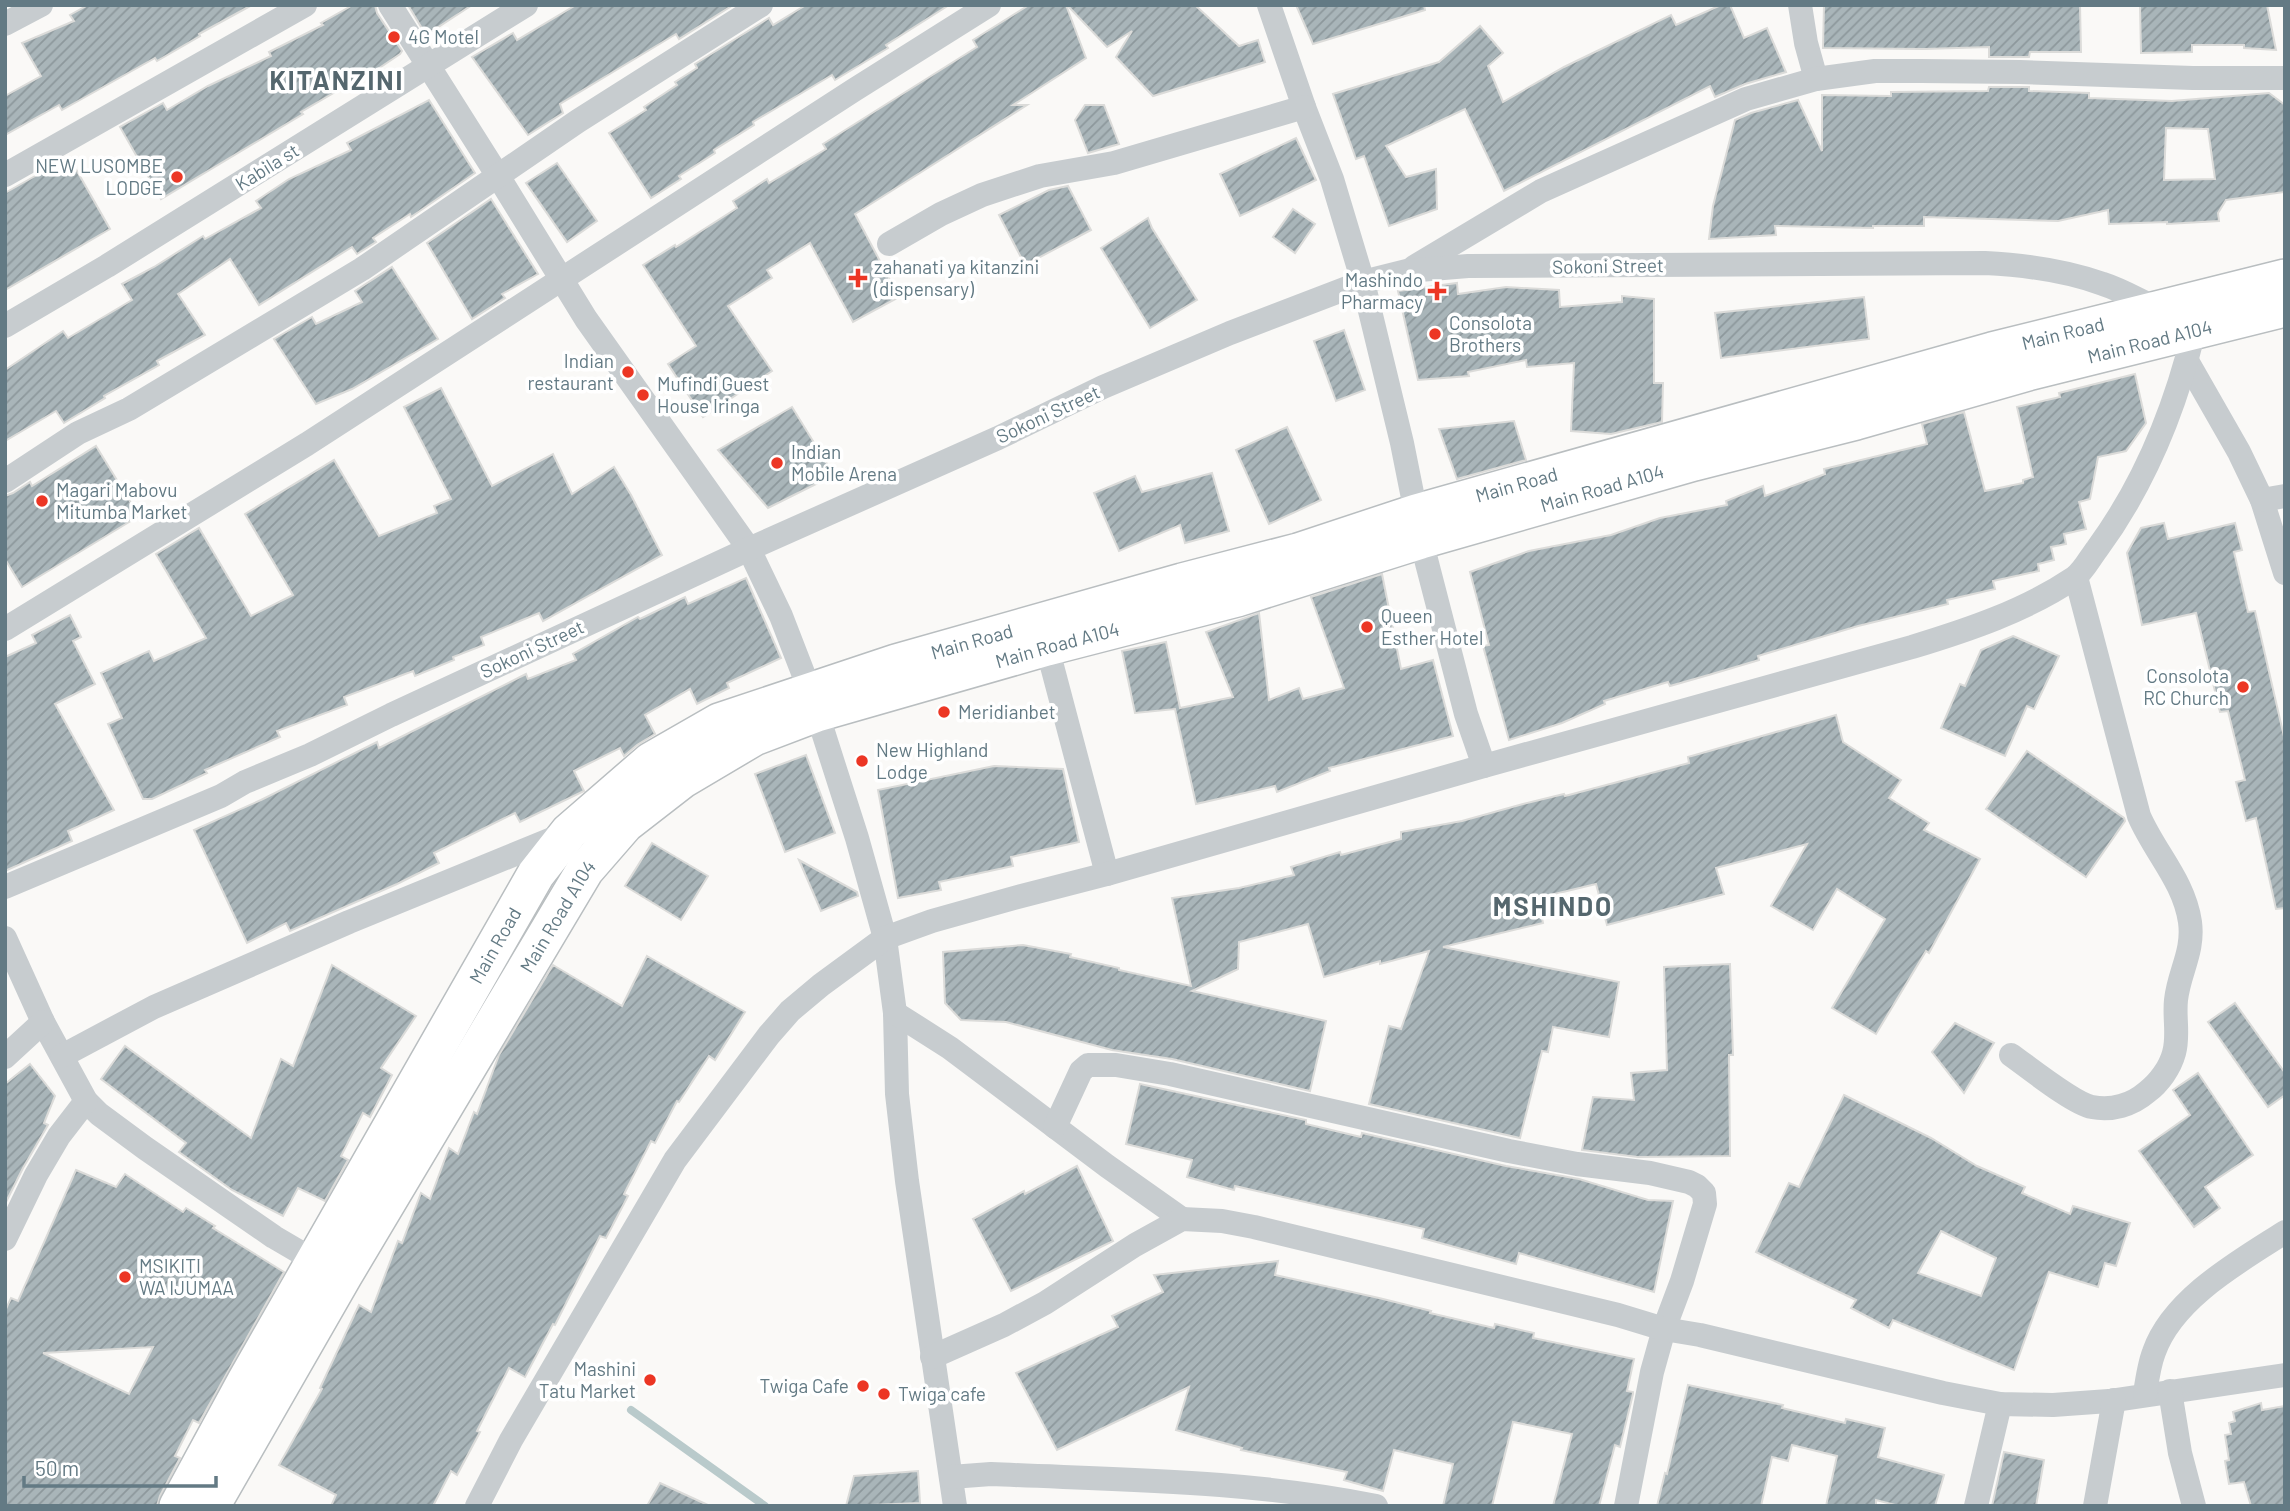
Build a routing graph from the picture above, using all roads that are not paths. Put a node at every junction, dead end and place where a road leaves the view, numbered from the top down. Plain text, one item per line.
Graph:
1 (40, 5) edge
2 (305, 5) edge
3 (390, 5) edge
4 (526, 5) edge
5 (761, 5) edge
6 (989, 5) edge
7 (1269, 5) edge
8 (1800, 5) edge
9 (5, 24) edge
10 (429, 66) junction
11 (2285, 78) edge
12 (1816, 79) junction
13 (1304, 107) junction
14 (5, 175) edge
15 (498, 176) junction
16 (889, 244) dead end
17 (1407, 271) junction
18 (2285, 278) edge
19 (562, 279) junction
20 (1363, 282) junction
21 (2285, 308) edge
22 (2158, 309) junction
23 (5, 326) edge
24 (2191, 346) junction
25 (1851, 407) junction
26 (5, 481) edge
27 (2273, 498) edge
28 (1419, 527) junction
29 (749, 549) junction
30 (2285, 573) edge
31 (2076, 577) junction
32 (5, 629) edge
33 (1047, 647) junction
34 (814, 702) junction
35 (1484, 766) junction
36 (569, 832) junction
37 (595, 858) junction
38 (1107, 874) junction
39 (5, 887) edge
40 (5, 938) edge
41 (885, 938) junction
42 (895, 1013) junction
43 (43, 1022) junction
44 (2011, 1055) dead end
45 (62, 1056) junction
46 (5, 1057) edge
47 (86, 1101) junction
48 (1055, 1127) junction
49 (1182, 1219) junction
50 (2285, 1232) edge
51 (5, 1238) edge
52 (315, 1261) junction
53 (1664, 1329) junction
54 (932, 1357) junction
55 (2285, 1375) edge
56 (2170, 1391) junction
57 (2146, 1394) junction
58 (2114, 1400) junction
59 (2000, 1404) junction
60 (951, 1476) junction
61 (178, 1506) edge
62 (211, 1506) edge
63 (477, 1506) edge
64 (955, 1506) edge
65 (1376, 1506) edge
66 (1626, 1506) edge
67 (1976, 1506) edge
68 (2095, 1506) edge
69 (2194, 1506) edge

1 - 9 street
2 - 14 street
3 - 10 street
4 - 10 street, Kabila st
5 - 15 street
6 - 19 street
7 - 13 street
8 - 12 street
10 - 15 street
10 - 23 street, Kabila st
11 - 12 street
12 - 17 street
13 - 16 street
13 - 20 street
15 - 19 street
15 - 26 street
17 - 20 street, Sokoni Street
17 - 22 street, Sokoni Street
18 - 22 highway, Main Road A104
19 - 29 street
19 - 32 street
20 - 28 street
20 - 29 street, Sokoni Street
21 - 24 highway, Main Road A104
22 - 25 highway, Main Road
24 - 25 highway, Main Road A104
24 - 27 street
24 - 31 street
25 - 28 highway, Main Road A104
27 - 30 street
28 - 33 highway, Main Road A104
28 - 34 highway, Main Road
28 - 35 street
29 - 34 street
29 - 39 street, Sokoni Street
31 - 35 street
31 - 44 street
33 - 34 highway, Main Road A104
33 - 38 street
34 - 36 highway, Main Road
34 - 37 highway, Main Road A104
34 - 41 street
35 - 38 street
36 - 37 street
36 - 45 street
36 - 52 highway, Main Road
37 - 62 highway, Main Road A104
38 - 41 street
40 - 43 street
41 - 42 street
41 - 63 street
42 - 48 street
42 - 54 street
43 - 45 street
43 - 46 street
45 - 47 street
47 - 51 street
47 - 52 street
48 - 49 street
48 - 53 street
49 - 53 street
49 - 54 street
50 - 57 street
52 - 61 highway, Main Road
53 - 59 street
53 - 66 street
54 - 60 street
55 - 56 street
56 - 57 street
56 - 69 street
57 - 58 street
58 - 59 street
58 - 68 street
59 - 67 street
60 - 64 street
60 - 65 street

